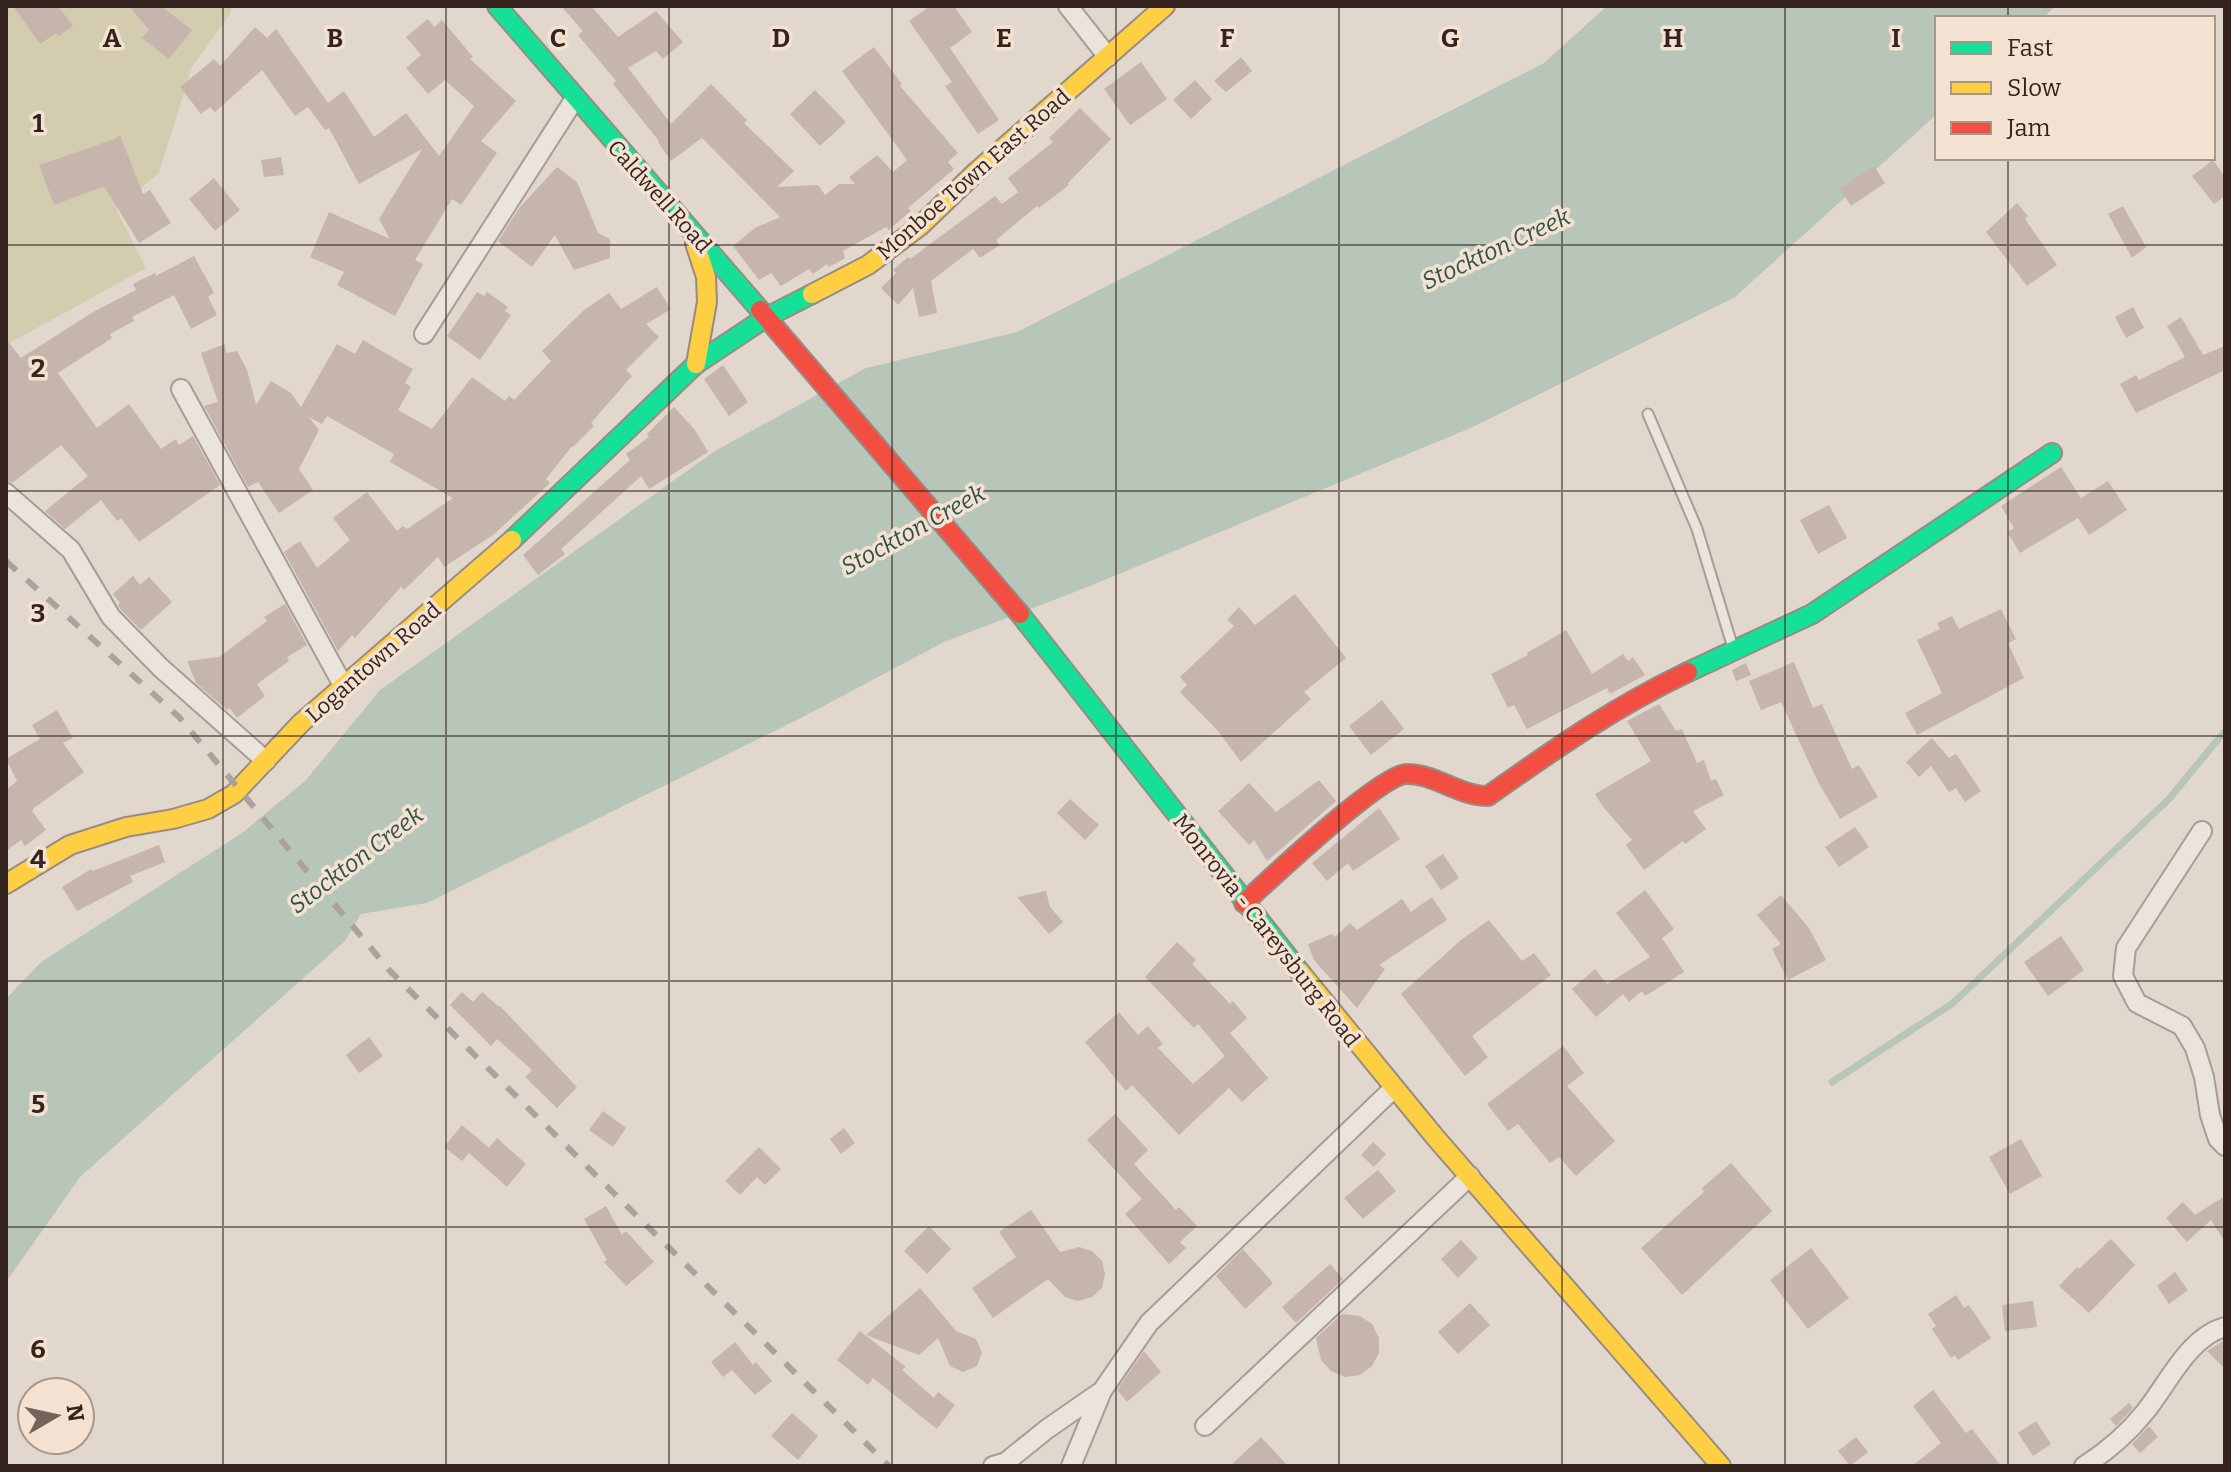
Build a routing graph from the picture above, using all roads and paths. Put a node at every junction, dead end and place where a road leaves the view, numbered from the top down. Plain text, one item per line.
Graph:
1 (497, 6) edge
2 (1068, 6) edge
3 (1165, 6) edge
4 (1108, 57) junction
5 (574, 100) junction
6 (692, 231) junction
7 (765, 318) junction
8 (424, 334) dead end
9 (696, 364) junction
10 (825, 384) joint
11 (181, 389) dead end
12 (1648, 414) dead end
13 (2052, 453) dead end
14 (6, 493) edge
15 (1733, 650) junction
16 (344, 687) junction
17 (266, 761) junction
18 (2202, 831) dead end
19 (6, 884) edge
20 (1244, 903) junction
21 (1394, 1088) junction
22 (2225, 1146) edge
23 (1470, 1176) junction
24 (2225, 1327) edge
25 (1102, 1391) junction
26 (1205, 1426) dead end
27 (993, 1466) edge
28 (1071, 1466) edge
29 (1721, 1466) edge
30 (2084, 1466) edge

1 - 5 street, Caldwell Road
2 - 4 street
3 - 4 street, Monboe Town East Road
4 - 7 street, Monboe Town East Road
5 - 6 street, Caldwell Road
5 - 8 street
6 - 7 street, Caldwell Road
6 - 9 street
7 - 9 street, Logantown Road
7 - 10 street, Caldwell Road
9 - 16 street, Logantown Road
10 - 20 street, Monrovia - Careysburg Road
11 - 16 street
12 - 15 lane
13 - 15 street
14 - 17 street
15 - 20 street
16 - 17 street, Logantown Road
17 - 19 street, Logantown Road
18 - 22 street
20 - 21 street, Monrovia - Careysburg Road
21 - 23 street, Monrovia - Careysburg Road
21 - 25 street
23 - 26 street
23 - 29 street, Monrovia - Careysburg Road
24 - 30 street
25 - 27 street
25 - 28 street

